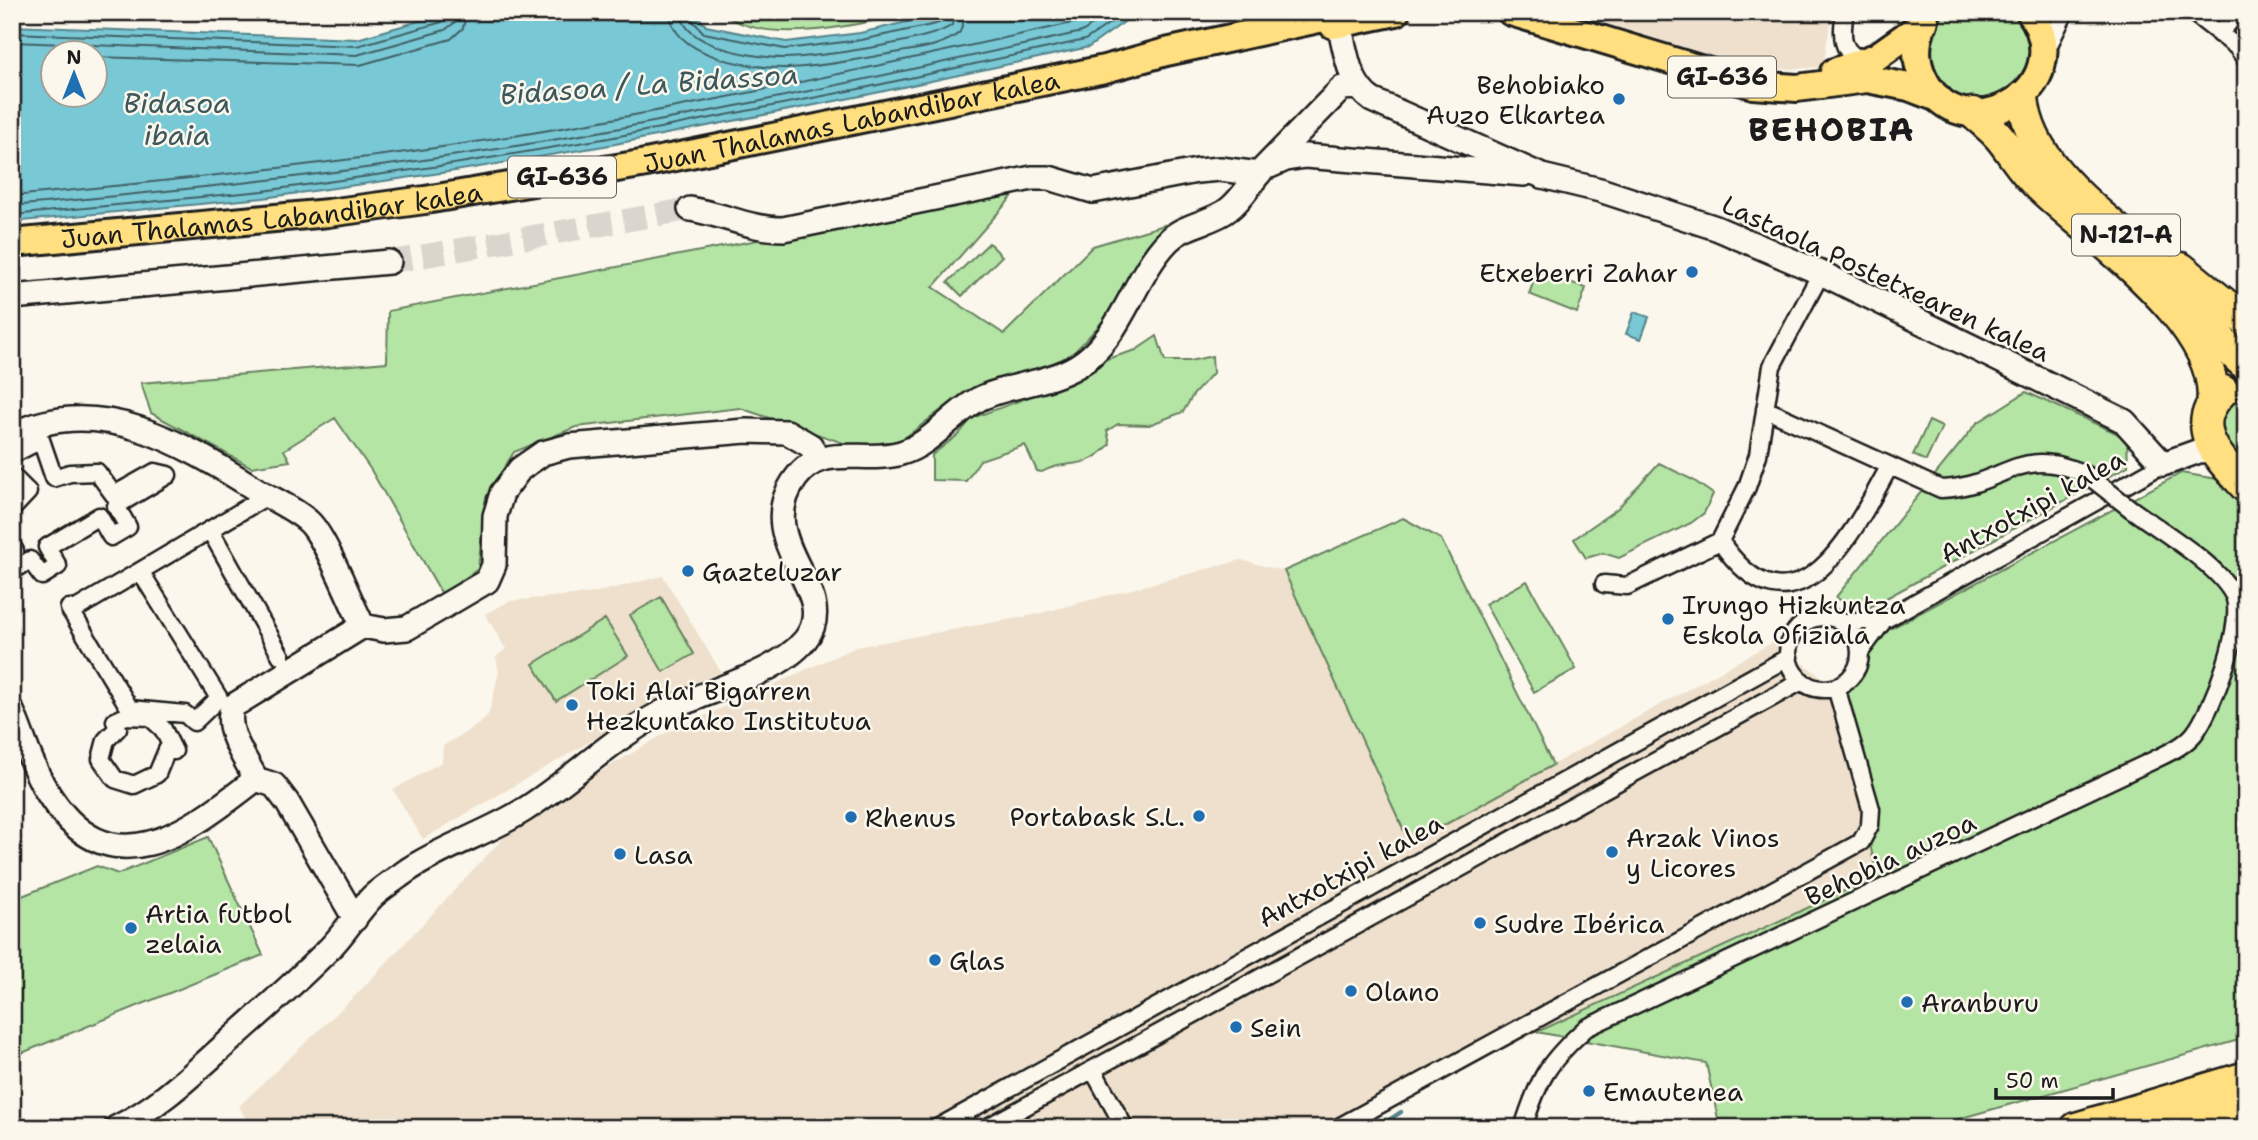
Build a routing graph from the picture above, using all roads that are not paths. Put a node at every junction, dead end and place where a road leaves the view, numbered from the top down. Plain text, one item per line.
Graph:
1 (1396, 12) edge
2 (1511, 12) edge
3 (1552, 12) edge
4 (1845, 12) edge
5 (2030, 12) edge
6 (2065, 12) edge
7 (2192, 12) edge
8 (2238, 12) edge
9 (1345, 18) edge
10 (1927, 18) edge
11 (2219, 34) junction
12 (2243, 52) edge
13 (1867, 60) junction
14 (2042, 60) junction
15 (1357, 87) junction
16 (2023, 97) junction
17 (1938, 98) junction
18 (1973, 113) junction
19 (2044, 153) junction
20 (1259, 174) junction
21 (1542, 176) junction
22 (690, 209) tunnel mouth
23 (12, 243) edge
24 (389, 261) tunnel mouth
25 (1821, 274) junction
26 (12, 297) edge
27 (2246, 321) edge
28 (2246, 365) edge
29 (2246, 378) edge
30 (2212, 405) junction
31 (1765, 409) junction
32 (12, 435) edge
33 (2212, 450) junction
34 (12, 455) edge
35 (817, 459) junction
36 (2164, 464) junction
37 (1889, 467) junction
38 (12, 476) edge
39 (2241, 479) edge
40 (267, 496) junction
41 (12, 509) edge
42 (214, 537) dead end
43 (1720, 541) junction
44 (12, 546) edge
45 (12, 553) edge
46 (12, 570) edge
47 (140, 571) junction
48 (1604, 584) dead end
49 (2242, 607) edge
50 (1884, 620) junction
51 (1843, 622) junction
52 (363, 626) junction
53 (1860, 652) junction
54 (281, 656) dead end
55 (1789, 657) junction
56 (1802, 681) junction
57 (1836, 687) junction
58 (12, 711) edge
59 (115, 721) joint
60 (256, 779) junction
61 (355, 919) junction
62 (2246, 1061) edge
63 (1093, 1070) junction
64 (2246, 1077) edge
65 (2246, 1100) edge
66 (2110, 1118) junction
67 (2246, 1119) edge
68 (116, 1128) edge
69 (937, 1128) edge
70 (986, 1128) edge
71 (1125, 1128) edge
72 (1337, 1128) edge
73 (1523, 1128) edge
74 (2076, 1128) edge
75 (2157, 1128) edge
76 (2208, 1128) edge

1 - 9 main road, Juan Thalamas Labandibar kalea / GI-636
2 - 17 main road, GI-636
3 - 13 main road, GI-636
4 - 13 street
5 - 14 main road
6 - 14 street
7 - 11 street
8 - 11 street
9 - 15 street
9 - 23 main road, Juan Thalamas Labandibar kalea / GI-636
10 - 13 main road, GI-636
10 - 17 main road, GI-636
11 - 12 street
14 - 16 main road
15 - 20 street
15 - 21 street, Lastaola Postetxearen kalea
16 - 18 main road
16 - 19 highway, N-121-A
17 - 18 main road, GI-636
18 - 30 highway, N-121-A
19 - 27 highway, N-121-A
19 - 28 highway, N-121-A
20 - 21 street
20 - 22 street
20 - 35 street
21 - 25 street, Lastaola Postetxearen kalea
24 - 26 street
25 - 31 street
25 - 36 street, Lastaola Postetxearen kalea
29 - 30 highway
30 - 33 highway, N-121-A
31 - 37 street, Behobia auzoa
31 - 43 street
32 - 40 street
33 - 36 street, Antxotxipi kalea
33 - 39 highway
34 - 46 street
35 - 52 street
35 - 61 street
36 - 50 street, Antxotxipi kalea
37 - 43 street
37 - 49 street, Behobia auzoa, bridge
38 - 41 street
40 - 47 street
40 - 52 street
42 - 54 street
43 - 48 street
44 - 45 street
47 - 47 street
49 - 73 street, Behobia auzoa
50 - 51 street, Antxotxipi kalea
50 - 53 street, Antxotxipi kalea
51 - 53 street
51 - 55 street
52 - 60 street
53 - 57 street
55 - 56 street
55 - 69 street, Antxotxipi kalea
56 - 57 street
56 - 63 street, Antxotxipi kalea
57 - 72 street
58 - 60 street
59 - 59 street
60 - 61 street
61 - 68 street
62 - 66 highway
63 - 70 street, Antxotxipi kalea
63 - 71 street
64 - 66 highway
65 - 75 highway
66 - 74 highway
67 - 76 highway

